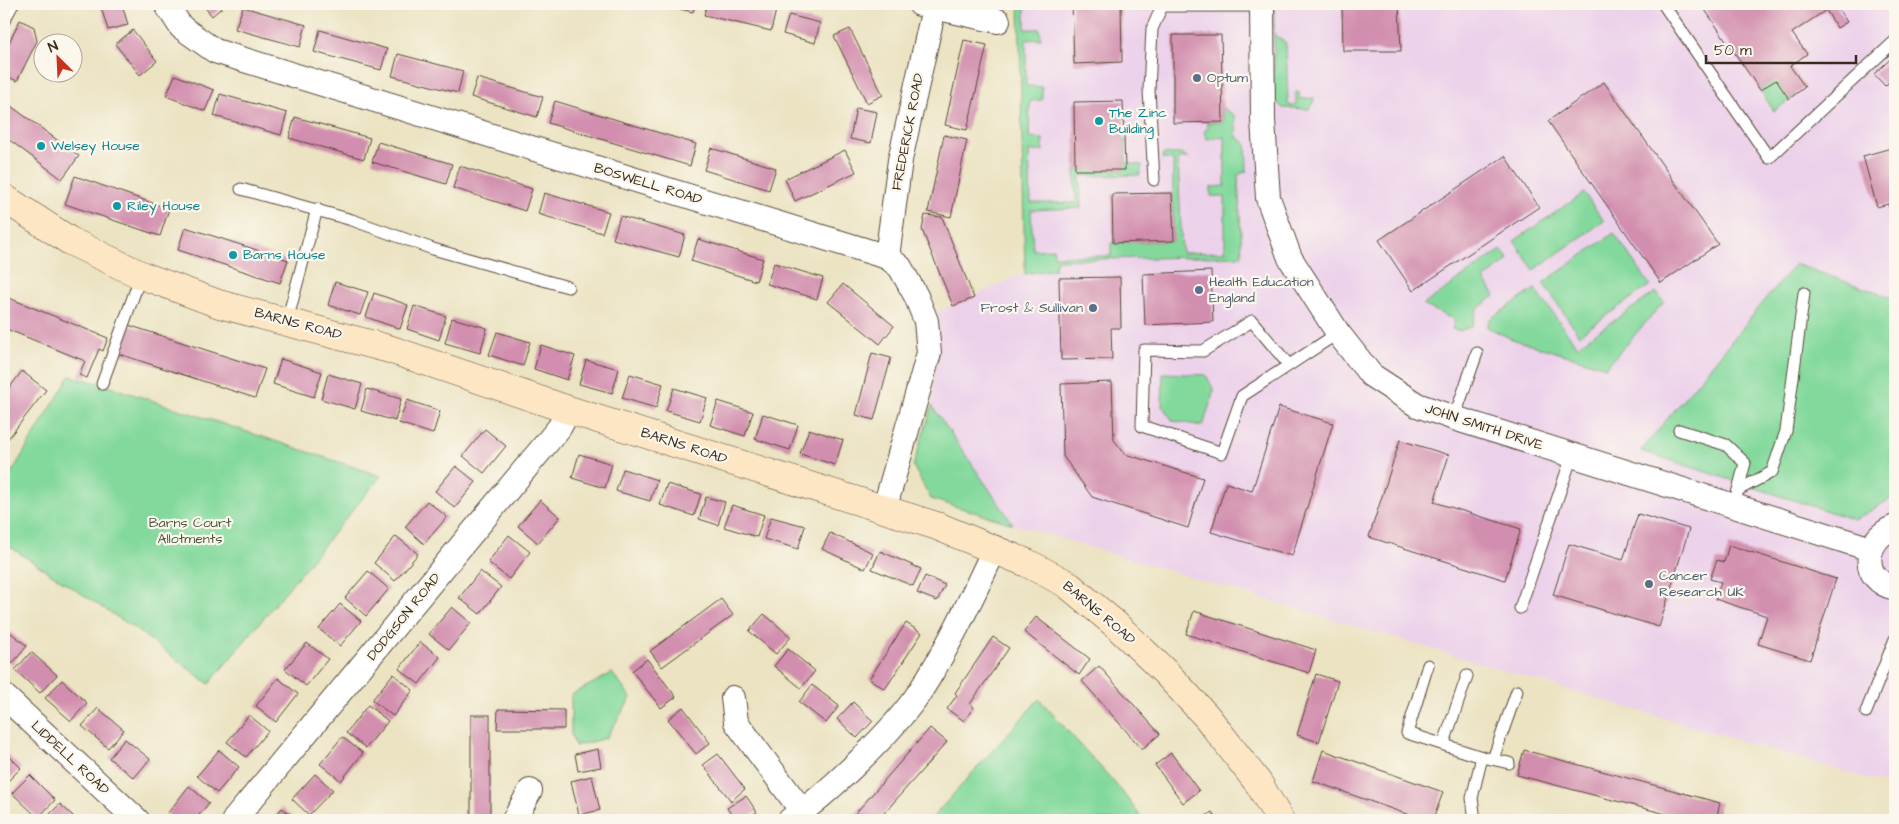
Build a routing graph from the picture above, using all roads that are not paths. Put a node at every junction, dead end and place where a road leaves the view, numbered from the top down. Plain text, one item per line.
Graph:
1 (13, 4) edge
2 (166, 4) edge
3 (1663, 4) edge
4 (1162, 5) edge
5 (1262, 5) edge
6 (927, 6) edge
7 (5, 17) edge
8 (998, 21) dead end
9 (1895, 41) edge
10 (1154, 180) dead end
11 (242, 189) dead end
12 (4, 198) edge
13 (317, 209) junction
14 (887, 257) junction
15 (141, 275) junction
16 (568, 287) dead end
17 (1804, 293) dead end
18 (287, 321) junction
19 (1338, 333) junction
20 (1477, 353) dead end
21 (1288, 364) junction
22 (102, 384) dead end
23 (569, 410) junction
24 (1454, 418) junction
25 (1679, 430) dead end
26 (1572, 456) junction
27 (1735, 497) junction
28 (884, 510) junction
29 (1895, 527) edge
30 (995, 548) junction
31 (1871, 549) junction
32 (1895, 588) edge
33 (1520, 608) dead end
34 (1895, 639) edge
35 (1428, 665) dead end
36 (1467, 676) dead end
37 (1517, 691) dead end
38 (4, 696) edge
39 (733, 698) dead end
40 (1866, 712) dead end
41 (1444, 743) junction
42 (1488, 758) junction
43 (1509, 763) dead end
44 (530, 791) dead end
45 (794, 817) edge
46 (137, 820) edge
47 (234, 820) edge
48 (514, 820) edge
49 (1280, 820) edge
50 (1476, 820) edge

1 - 7 lane
2 - 14 street, BOSWELL ROAD
3 - 9 lane
4 - 5 lane
4 - 10 lane
5 - 19 street, JOHN SMITH DRIVE
6 - 8 street
6 - 14 street, FREDERICK ROAD
11 - 13 lane
12 - 15 street, BARNS ROAD
13 - 16 lane
13 - 18 lane
14 - 28 street, BOSWELL ROAD
15 - 18 street, BARNS ROAD
15 - 22 lane
17 - 27 lane
18 - 23 street, BARNS ROAD
19 - 21 lane
19 - 24 street, JOHN SMITH DRIVE
20 - 24 lane
21 - 21 lane
23 - 28 street, BARNS ROAD
23 - 47 street, DODGSON ROAD
24 - 26 street, JOHN SMITH DRIVE
25 - 27 lane
26 - 27 street, JOHN SMITH DRIVE
26 - 33 lane
27 - 31 street, JOHN SMITH DRIVE
28 - 30 street, BARNS ROAD
29 - 31 street
30 - 45 street
30 - 49 street, BARNS ROAD
31 - 32 street
34 - 40 lane
35 - 41 lane
36 - 41 lane
37 - 42 lane
38 - 46 street, LIDDELL ROAD
39 - 45 street
41 - 42 lane
42 - 43 lane
42 - 50 lane
44 - 48 street

